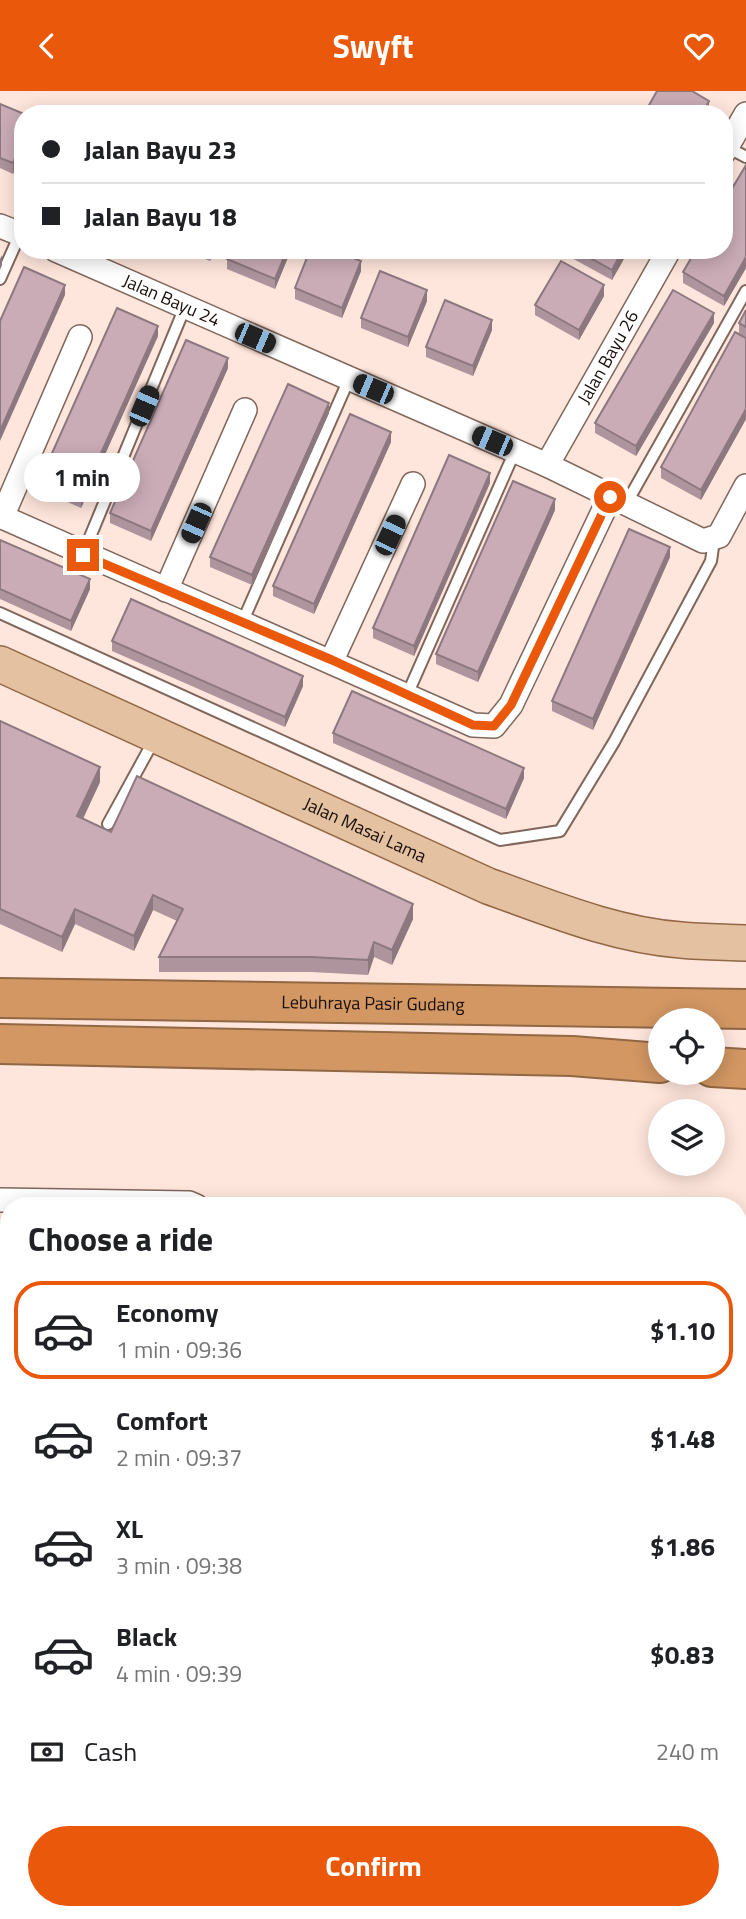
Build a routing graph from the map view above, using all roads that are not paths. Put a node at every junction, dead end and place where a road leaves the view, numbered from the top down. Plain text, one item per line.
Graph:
1 (746, 114) edge
2 (733, 152) edge
3 (14, 232) edge
4 (76, 259) edge
5 (664, 259) edge
6 (0, 279) edge
7 (746, 291) edge
8 (185, 307) junction
9 (80, 337) dead end
10 (349, 379) junction
11 (245, 410) dead end
12 (515, 451) junction
13 (547, 465) junction
14 (413, 484) dead end
15 (746, 486) edge
16 (618, 501) junction
17 (1, 517) edge
18 (711, 540) junction
19 (83, 555) junction
20 (166, 590) junction
21 (0, 613) edge
22 (242, 622) junction
23 (332, 660) junction
24 (0, 664) edge
25 (407, 695) junction
26 (155, 738) junction
27 (108, 824) dead end
28 (746, 943) edge
29 (0, 998) edge
30 (746, 1009) edge
31 (0, 1044) edge
32 (648, 1062) edge
33 (725, 1068) edge
34 (746, 1069) edge

1 - 2 street
3 - 6 lane
4 - 8 street, Jalan Bayu 24
5 - 13 street, Jalan Bayu 26
7 - 16 lane
8 - 10 street, Jalan Bayu 24
8 - 19 lane
9 - 17 street
10 - 12 street, Jalan Bayu 24
10 - 22 lane
11 - 20 street
12 - 13 street, Jalan Bayu 24
12 - 25 lane
13 - 16 street, Jalan Bayu 24
14 - 23 street
15 - 18 street
16 - 18 street, Jalan Bayu 24
16 - 25 street
17 - 19 street
18 - 21 lane
19 - 20 street
20 - 22 street
22 - 23 street
23 - 25 street
24 - 26 main road, Jalan Masai Lama
26 - 27 lane
26 - 28 main road, Jalan Masai Lama
29 - 30 highway, Lebuhraya Pasir Gudang
31 - 32 highway
33 - 34 highway

